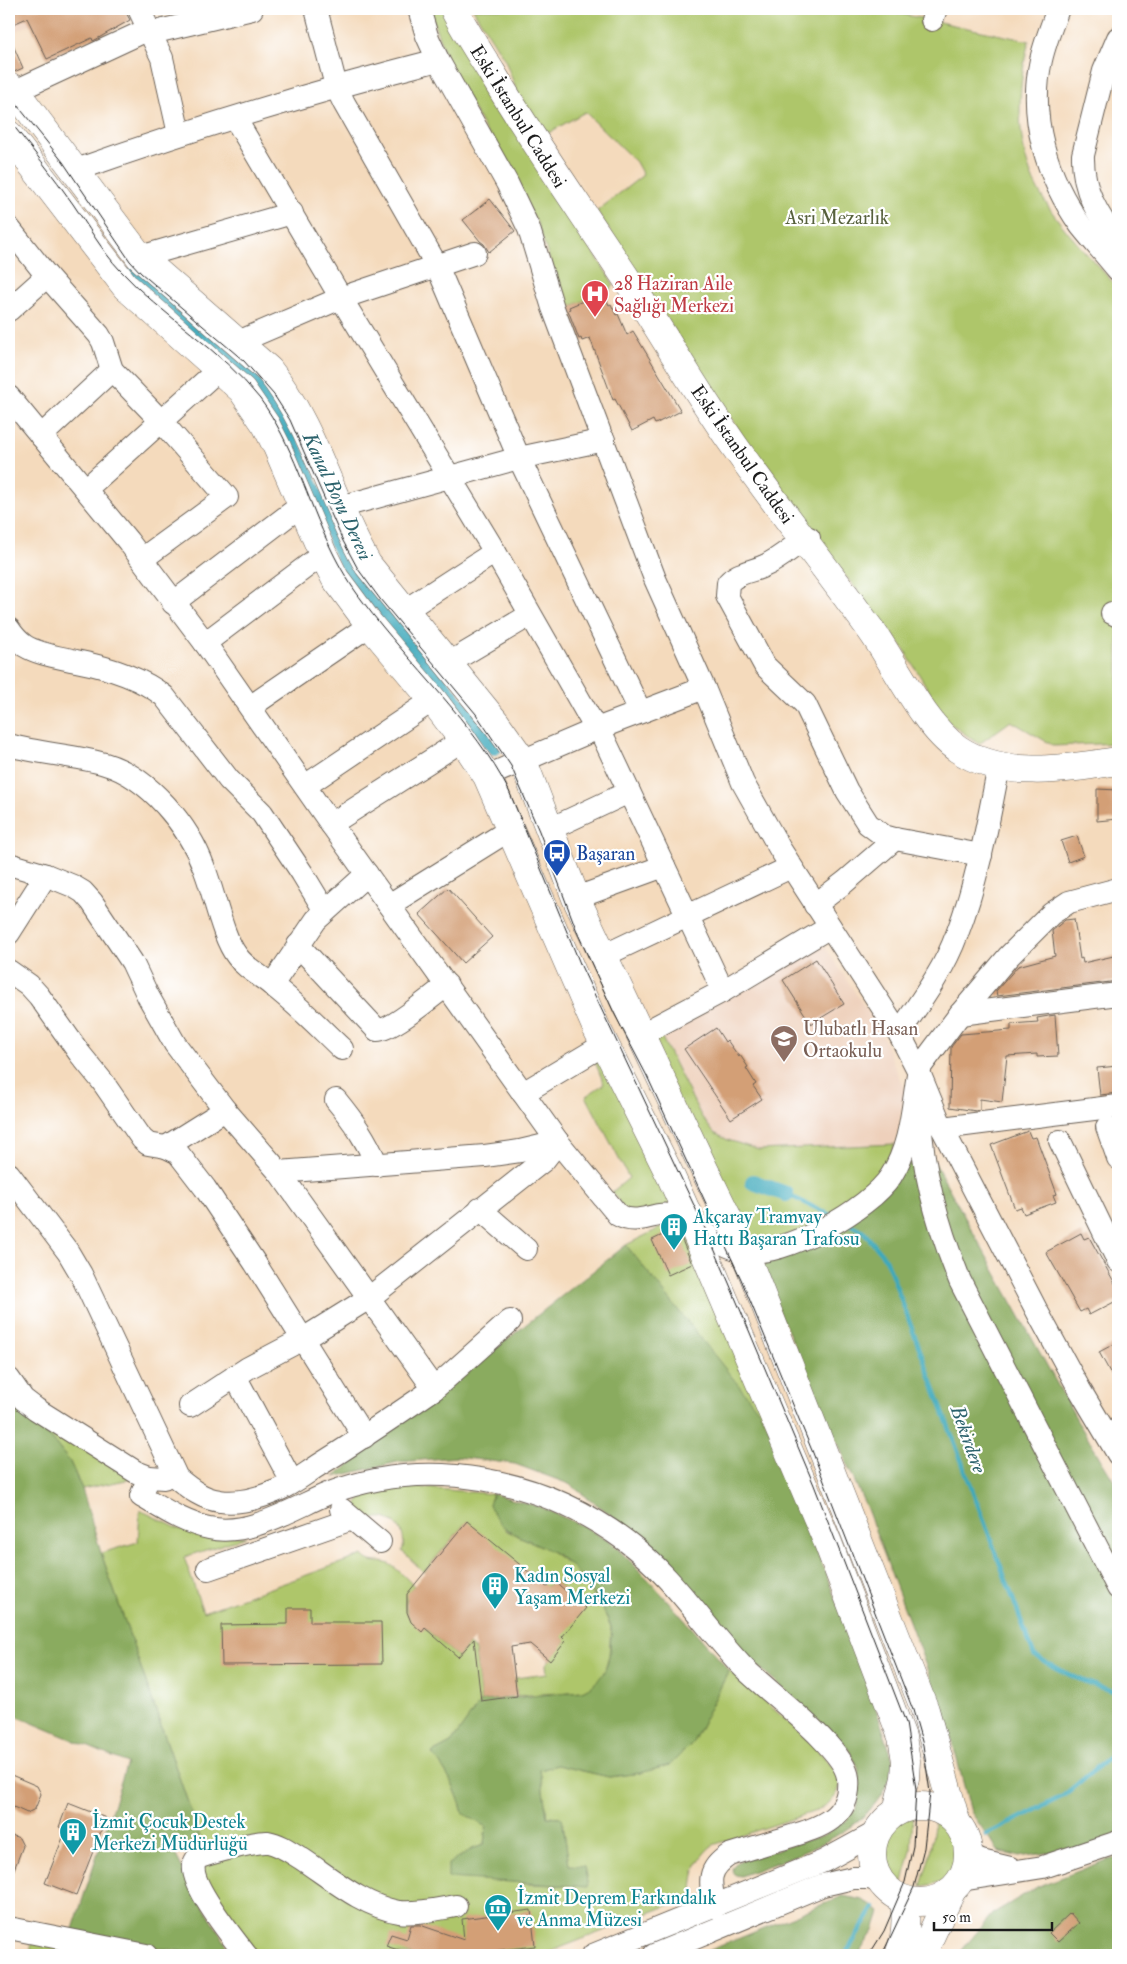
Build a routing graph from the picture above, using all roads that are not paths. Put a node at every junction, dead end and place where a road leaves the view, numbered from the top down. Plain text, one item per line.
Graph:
1 (139, 9) edge
2 (252, 9) edge
3 (316, 9) edge
4 (419, 9) edge
5 (454, 9) edge
6 (464, 9) edge
7 (1058, 9) edge
8 (150, 31) junction
9 (1118, 38) edge
10 (438, 60) junction
11 (336, 86) junction
12 (11, 90) edge
13 (235, 118) junction
14 (178, 134) junction
15 (9, 135) edge
16 (76, 170) junction
17 (292, 213) junction
18 (9, 228) edge
19 (1118, 242) edge
20 (475, 253) dead end
21 (140, 257) junction
22 (437, 266) junction
23 (1118, 270) edge
24 (47, 276) junction
25 (341, 298) junction
26 (9, 310) edge
27 (238, 342) junction
28 (219, 369) junction
29 (112, 370) junction
30 (9, 397) edge
31 (161, 421) junction
32 (40, 436) junction
33 (604, 440) junction
34 (519, 458) junction
35 (449, 477) junction
36 (86, 490) junction
37 (302, 504) junction
38 (340, 507) junction
39 (806, 539) junction
40 (495, 552) junction
41 (323, 554) junction
42 (142, 560) junction
43 (174, 603) junction
44 (404, 611) junction
45 (530, 615) junction
46 (370, 625) junction
47 (9, 629) edge
48 (205, 643) junction
49 (449, 663) junction
50 (704, 688) junction
51 (433, 700) junction
52 (250, 707) junction
53 (640, 711) junction
54 (597, 728) junction
55 (463, 740) junction
56 (9, 744) edge
57 (1118, 751) edge
58 (1118, 761) edge
59 (999, 766) junction
60 (505, 769) junction
61 (306, 786) junction
62 (629, 792) junction
63 (331, 824) junction
64 (511, 829) junction
65 (550, 829) junction
66 (895, 839) junction
67 (981, 855) junction
68 (9, 864) edge
69 (664, 866) junction
70 (791, 866) junction
71 (367, 874) junction
72 (46, 875) junction
73 (1118, 889) edge
74 (576, 898) junction
75 (389, 905) junction
76 (815, 905) junction
77 (325, 911) junction
78 (687, 916) junction
79 (830, 928) junction
80 (9, 933) edge
81 (298, 945) junction
82 (603, 956) junction
83 (9, 970) edge
84 (272, 984) junction
85 (447, 984) junction
86 (722, 991) junction
87 (1118, 994) edge
88 (960, 1014) junction
89 (899, 1033) junction
90 (640, 1035) junction
91 (605, 1044) junction
92 (342, 1048) dead end
93 (918, 1072) junction
94 (523, 1094) junction
95 (336, 1100) dead end
96 (1118, 1106) edge
97 (225, 1110) junction
98 (1107, 1127) dead end
99 (942, 1128) junction
100 (1060, 1141) dead end
101 (558, 1142) junction
102 (166, 1146) junction
103 (1118, 1158) edge
104 (377, 1165) junction
105 (279, 1172) junction
106 (12, 1184) edge
107 (480, 1209) junction
108 (693, 1226) junction
109 (526, 1249) dead end
110 (744, 1251) junction
111 (1118, 1261) edge
112 (369, 1298) junction
113 (510, 1320) dead end
114 (303, 1339) junction
115 (235, 1376) junction
116 (9, 1378) edge
117 (434, 1389) junction
118 (190, 1406) dead end
119 (364, 1437) junction
120 (1118, 1454) edge
121 (149, 1477) junction
122 (177, 1478) junction
123 (292, 1482) junction
124 (325, 1495) junction
125 (352, 1519) junction
126 (380, 1542) dead end
127 (208, 1569) dead end
128 (1118, 1588) edge
129 (897, 1811) junction
130 (956, 1821) junction
131 (877, 1832) junction
132 (1118, 1842) edge
133 (960, 1876) junction
134 (879, 1881) junction
135 (904, 1901) junction
136 (456, 1906) dead end
137 (715, 1907) junction
138 (9, 1928) edge
139 (146, 1955) edge
140 (246, 1955) edge
141 (593, 1955) edge
142 (654, 1955) edge
143 (899, 1955) edge
144 (922, 1955) edge

1 - 8 street
2 - 8 street
3 - 11 street
4 - 10 street
5 - 39 main road, Eski İstanbul Caddesi
6 - 39 main road, Eski İstanbul Caddesi
7 - 23 street
8 - 12 street
8 - 14 street
9 - 19 street
10 - 11 street
10 - 33 street
11 - 13 street
11 - 22 street
12 - 16 main road
13 - 14 street
13 - 17 street
14 - 16 street
15 - 28 main road
16 - 21 main road
17 - 21 street
17 - 25 street
18 - 24 street
20 - 22 street
21 - 27 main road
22 - 25 street
22 - 34 street
24 - 26 street
24 - 29 street
25 - 27 street
25 - 35 street
27 - 38 main road
28 - 31 street
28 - 37 main road
29 - 31 street
29 - 32 street
30 - 32 street
31 - 36 street
31 - 42 street
32 - 36 street
33 - 34 street
33 - 50 street
34 - 35 street
34 - 53 street
35 - 38 street
35 - 40 street
36 - 42 street
37 - 41 main road
37 - 43 street
38 - 44 main road
39 - 57 main road, Eski İstanbul Caddesi
39 - 59 main road, Eski İstanbul Caddesi
39 - 66 street
40 - 44 street
40 - 45 street
41 - 46 main road
41 - 48 street
42 - 43 street
43 - 48 street
44 - 49 main road
45 - 49 street
45 - 54 street
46 - 51 main road
46 - 52 street
47 - 77 street
48 - 52 street
49 - 60 main road
50 - 53 street
50 - 70 street
51 - 55 main road
51 - 61 street
52 - 61 street
53 - 54 street
54 - 60 street
54 - 62 street
55 - 60 main road
55 - 63 street
56 - 84 street
58 - 59 main road, Eski İstanbul Caddesi
59 - 67 street
60 - 64 main road
60 - 65 main road
61 - 63 street
62 - 65 street
62 - 69 street
63 - 71 street
64 - 75 street
64 - 91 main road
65 - 74 main road
66 - 67 street
66 - 76 street
67 - 89 street
68 - 72 street
69 - 74 street
69 - 78 street
70 - 76 street
70 - 78 street
71 - 75 street
71 - 77 street
72 - 80 street
72 - 97 street
73 - 88 street
74 - 82 main road
75 - 85 street
76 - 79 street
77 - 81 street
78 - 82 street
78 - 86 street
79 - 86 street
79 - 89 street
81 - 84 street
81 - 85 street
82 - 90 main road
83 - 102 street
84 - 92 street
85 - 94 street
86 - 90 street
87 - 88 street
88 - 93 street
89 - 93 street
90 - 110 main road
91 - 94 street
91 - 108 main road
93 - 99 street
93 - 110 street
93 - 128 street
94 - 101 street
95 - 104 street
96 - 99 street
97 - 102 street
97 - 105 street
98 - 103 street
99 - 120 street
100 - 111 street
101 - 104 street
101 - 107 street
101 - 108 street
102 - 114 street
104 - 105 street
105 - 112 street
106 - 122 street
107 - 109 street
107 - 112 street
108 - 110 street
108 - 129 main road
110 - 130 main road
112 - 114 street
112 - 117 street
113 - 117 street
114 - 115 street
114 - 119 street
115 - 118 street
115 - 123 street
116 - 121 street
117 - 119 street
119 - 123 street
121 - 122 street
121 - 124 street
122 - 123 street
124 - 125 street
124 - 137 street
125 - 126 street
125 - 127 street
129 - 130 main road
129 - 131 main road
130 - 133 main road
131 - 134 main road
131 - 137 street
132 - 133 street
133 - 135 main road
133 - 144 main road
134 - 135 main road
134 - 142 street
135 - 143 main road
136 - 140 street
137 - 141 street
138 - 139 street

